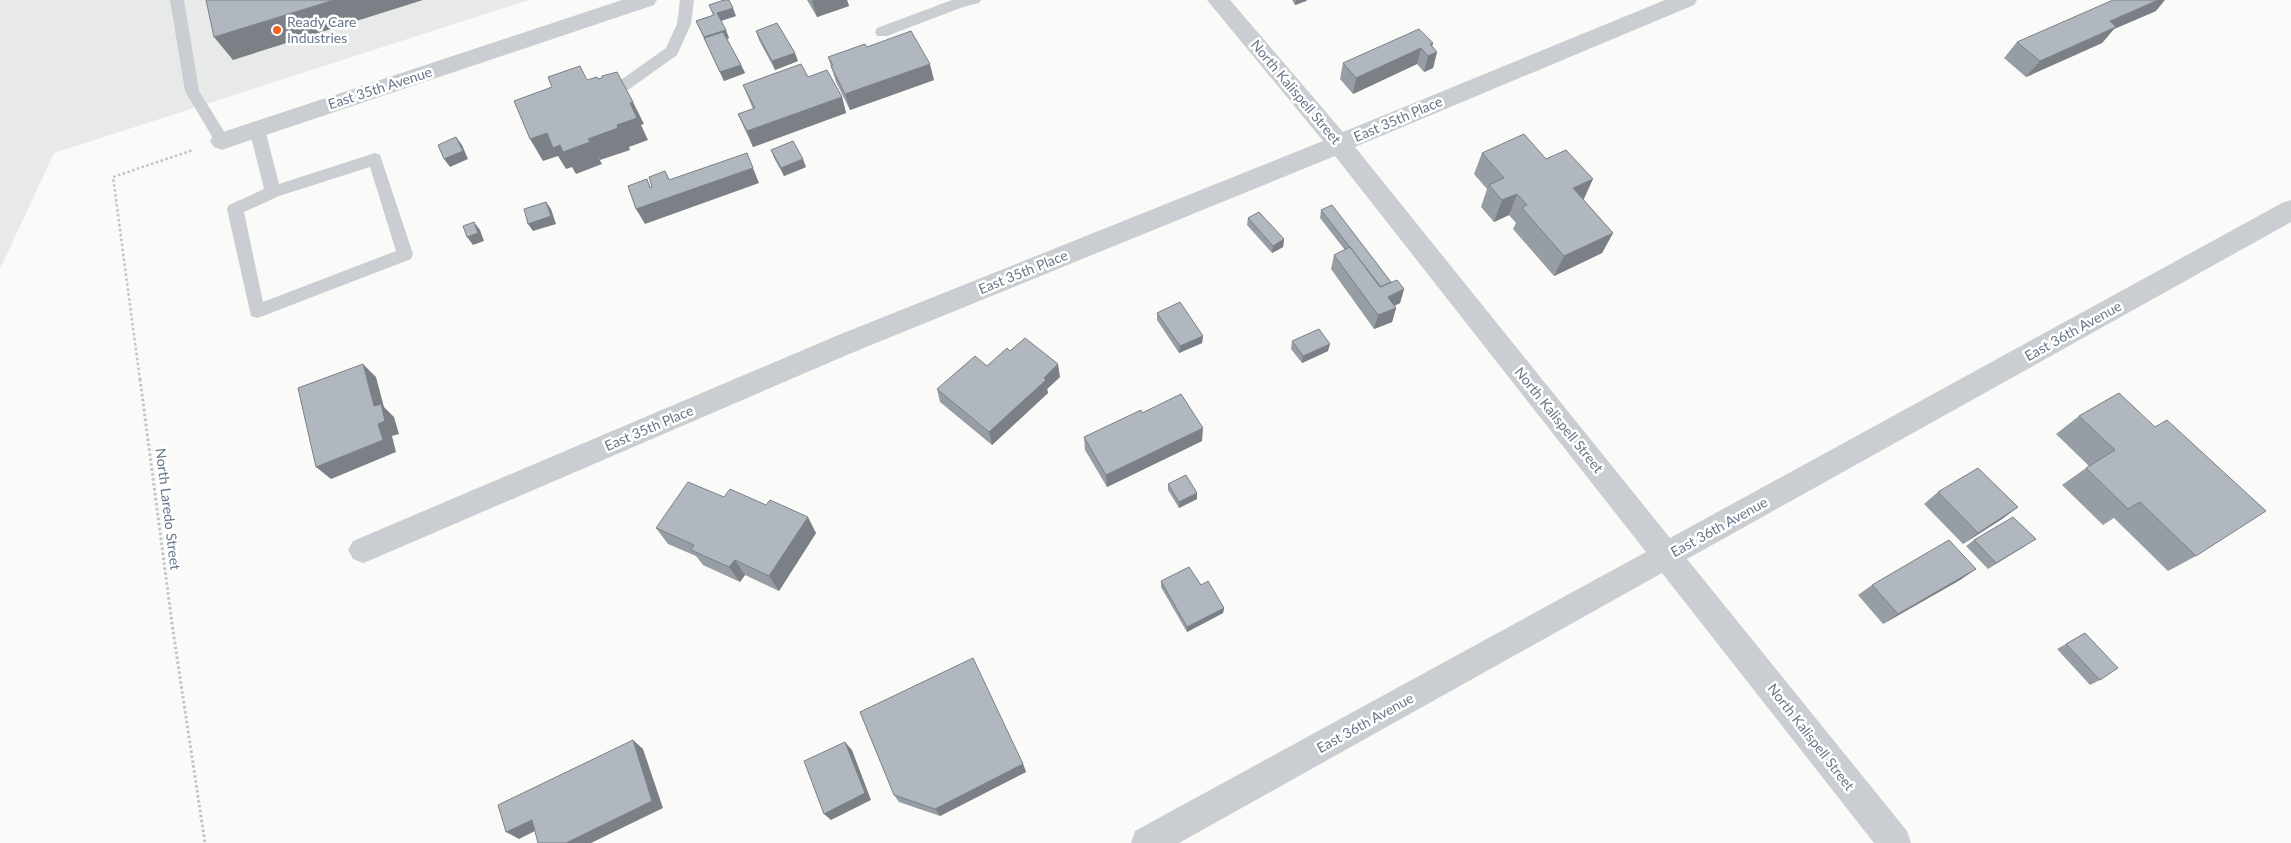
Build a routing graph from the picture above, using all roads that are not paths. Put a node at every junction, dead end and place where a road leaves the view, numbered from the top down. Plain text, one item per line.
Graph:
1 (176, 0) edge
2 (646, 0) edge
3 (687, 0) edge
4 (974, 0) edge
5 (1218, 0) edge
6 (1686, 0) edge
7 (882, 32) dead end
8 (623, 86) edge
9 (258, 129) junction
10 (222, 141) joint
11 (1339, 144) junction
12 (273, 192) junction
13 (2291, 210) edge
14 (363, 550) dead end
15 (1667, 556) junction
16 (1147, 843) edge
17 (1895, 843) edge

1 - 10 lane
2 - 9 street, East 35th Avenue
3 - 8 lane
4 - 7 lane
5 - 11 street, North Kalispell Street
6 - 11 street, East 35th Place
9 - 10 street, East 35th Avenue
9 - 12 lane
11 - 14 street, East 35th Place
11 - 15 street, North Kalispell Street
12 - 12 lane
13 - 15 street, East 36th Avenue
15 - 16 street, East 36th Avenue
15 - 17 street, North Kalispell Street

